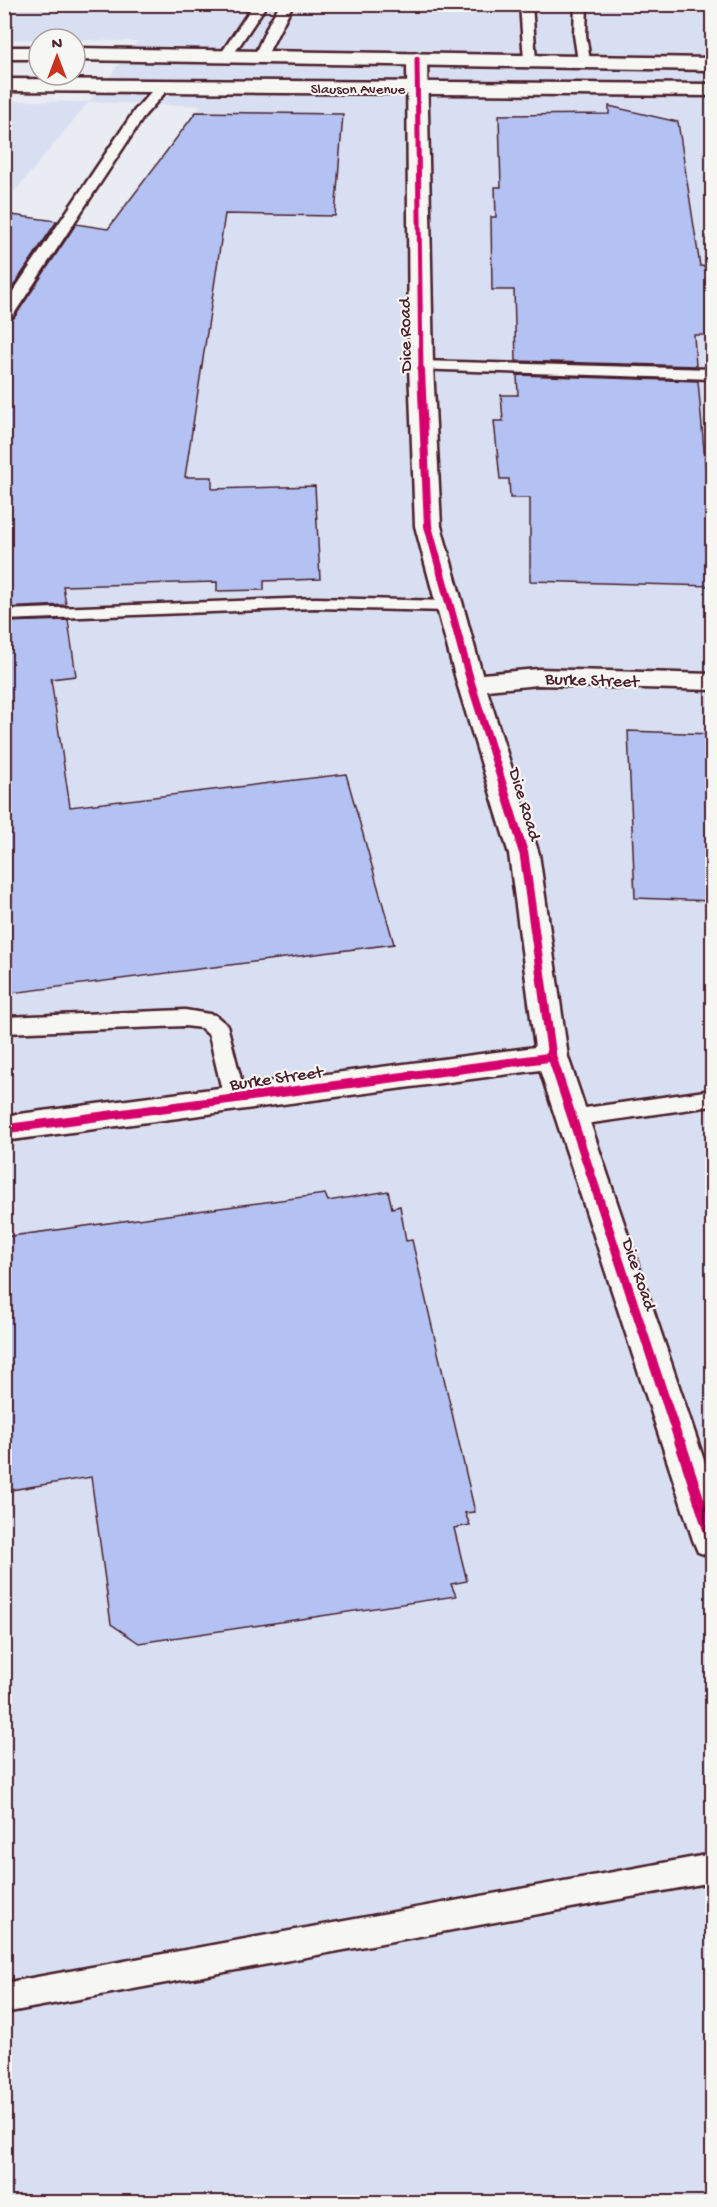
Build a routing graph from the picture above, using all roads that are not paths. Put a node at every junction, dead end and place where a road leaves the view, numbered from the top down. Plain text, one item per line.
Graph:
1 (261, 4) edge
2 (287, 4) edge
3 (526, 4) edge
4 (581, 4) edge
5 (4, 53) edge
6 (27, 53) edge
7 (87, 54) edge
8 (226, 55) junction
9 (260, 56) junction
10 (417, 59) junction
11 (530, 61) junction
12 (584, 61) junction
13 (712, 64) edge
14 (4, 85) edge
15 (163, 87) junction
16 (419, 89) junction
17 (712, 90) edge
18 (4, 317) edge
19 (421, 366) junction
20 (712, 374) edge
21 (450, 606) junction
22 (4, 615) edge
23 (712, 682) edge
24 (471, 683) junction
25 (4, 1025) edge
26 (552, 1057) junction
27 (712, 1098) edge
28 (235, 1099) junction
29 (571, 1118) junction
30 (4, 1129) edge
31 (712, 1540) edge
32 (712, 1868) edge
33 (4, 1998) edge

1 - 8 lane
2 - 9 lane
3 - 11 lane
4 - 12 lane
5 - 6 street
7 - 8 street, Slauson Avenue
8 - 9 street, Slauson Avenue
9 - 10 street, Slauson Avenue
10 - 11 street, Slauson Avenue
10 - 16 street, Dice Road
11 - 12 street, Slauson Avenue
12 - 13 street, Slauson Avenue
14 - 15 street, Slauson Avenue
15 - 16 street, Slauson Avenue
15 - 18 lane
16 - 17 street, Slauson Avenue
16 - 19 street, Dice Road
19 - 20 lane
19 - 21 street, Dice Road
21 - 22 lane
21 - 24 street, Dice Road
23 - 24 street, Burke Street
24 - 26 street, Dice Road
25 - 28 lane
26 - 28 street, Burke Street
26 - 29 street, Dice Road
27 - 29 lane
28 - 30 street, Burke Street
29 - 31 street, Dice Road
32 - 33 lane

